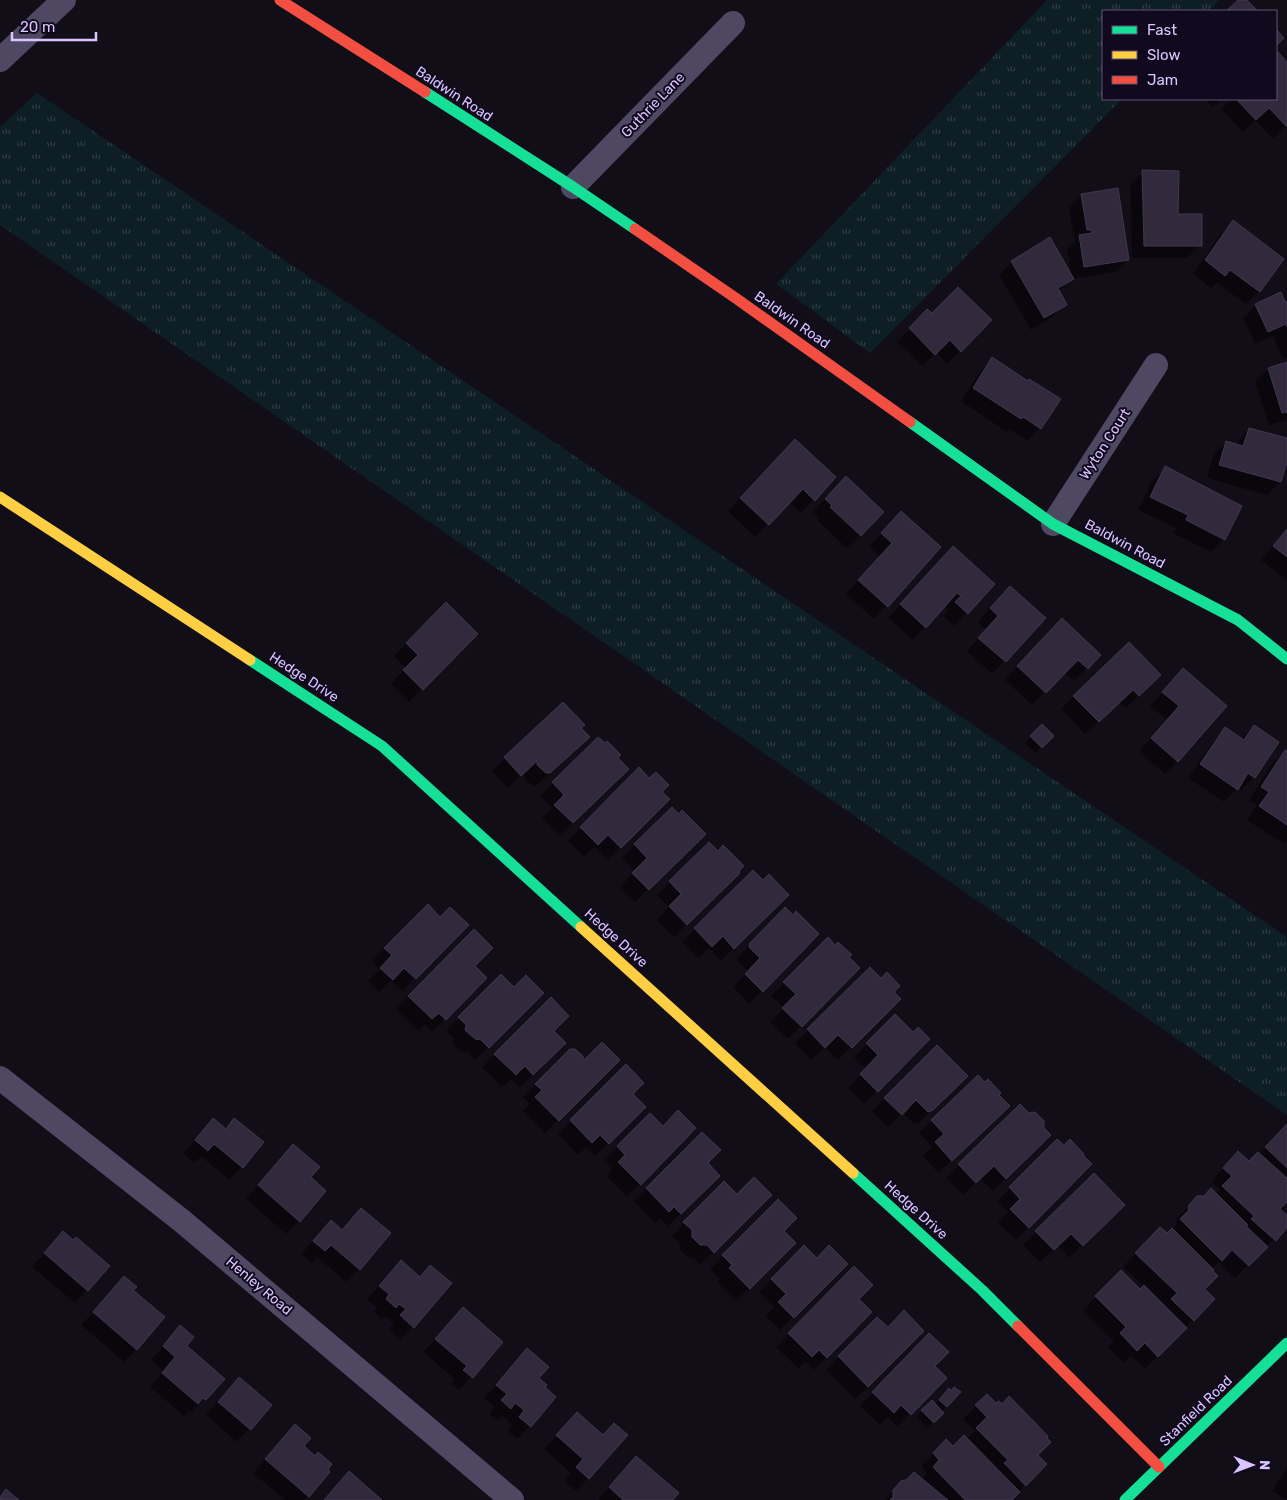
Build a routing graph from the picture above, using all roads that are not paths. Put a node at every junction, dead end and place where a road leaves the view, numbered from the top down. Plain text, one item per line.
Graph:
1 (64, 0) edge
2 (280, 0) edge
3 (733, 23) dead end
4 (0, 60) edge
5 (573, 187) junction
6 (1156, 365) dead end
7 (0, 497) edge
8 (1053, 524) junction
9 (1287, 659) edge
10 (0, 1078) edge
11 (1282, 1356) edge
12 (1159, 1467) junction
13 (512, 1500) edge
14 (1125, 1500) edge

1 - 4 street
2 - 5 street, Baldwin Road
3 - 5 street, Guthrie Lane
5 - 8 street, Baldwin Road
6 - 8 street, Wyton Court
7 - 12 street, Hedge Drive
8 - 9 street, Baldwin Road
10 - 13 street, Henley Road
11 - 12 street, Stanfield Road
12 - 14 street, Stanfield Road

